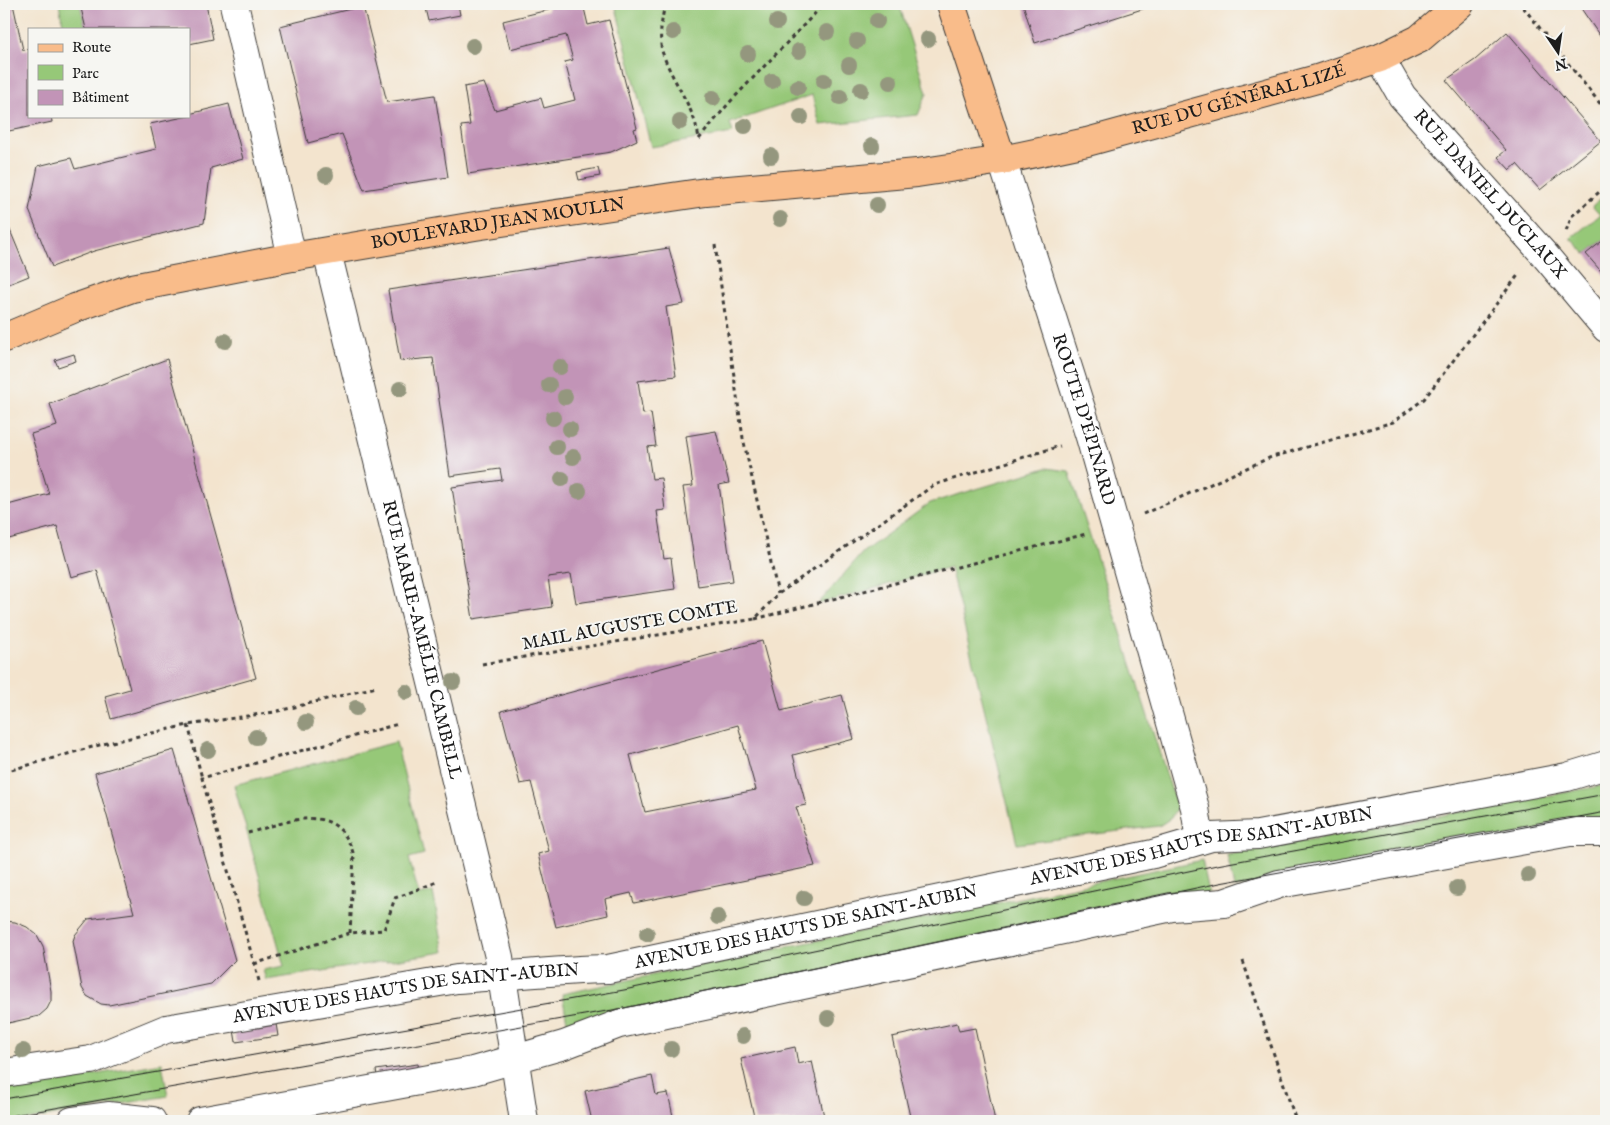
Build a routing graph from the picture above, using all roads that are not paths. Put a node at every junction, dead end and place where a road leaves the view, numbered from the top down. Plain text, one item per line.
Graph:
1 (234, 4) edge
2 (951, 4) edge
3 (1460, 4) edge
4 (1380, 58) junction
5 (1002, 160) junction
6 (327, 252) junction
7 (292, 257) junction
8 (1606, 328) edge
9 (4, 338) edge
10 (1606, 765) edge
11 (1606, 832) edge
12 (1200, 840) junction
13 (502, 977) junction
14 (514, 1059) junction
15 (4, 1073) edge
16 (72, 1121) edge
17 (147, 1121) edge
18 (200, 1121) edge
19 (524, 1121) edge

1 - 7 street
2 - 5 main road, ROUTE D'ÉPINARD
3 - 4 main road, RUE DU GÉNÉRAL LIZÉ
4 - 5 main road, RUE DU GÉNÉRAL LIZÉ
4 - 8 street, RUE DANIEL DUCLAUX
5 - 6 main road, BOULEVARD JEAN MOULIN
5 - 12 street, ROUTE D'ÉPINARD
6 - 7 main road, BOULEVARD JEAN MOULIN
6 - 13 street, RUE MARIE-AMÉLIE CAMBELL
7 - 9 main road, BOULEVARD JEAN MOULIN
10 - 12 street, AVENUE DES HAUTS DE SAINT-AUBIN
11 - 14 street
12 - 13 street, AVENUE DES HAUTS DE SAINT-AUBIN
13 - 14 street, RUE MARIE-AMÉLIE CAMBELL
13 - 15 street, AVENUE DES HAUTS DE SAINT-AUBIN
14 - 18 street
14 - 19 street, RUE MARIE-AMÉLIE CAMBELL
16 - 17 street

